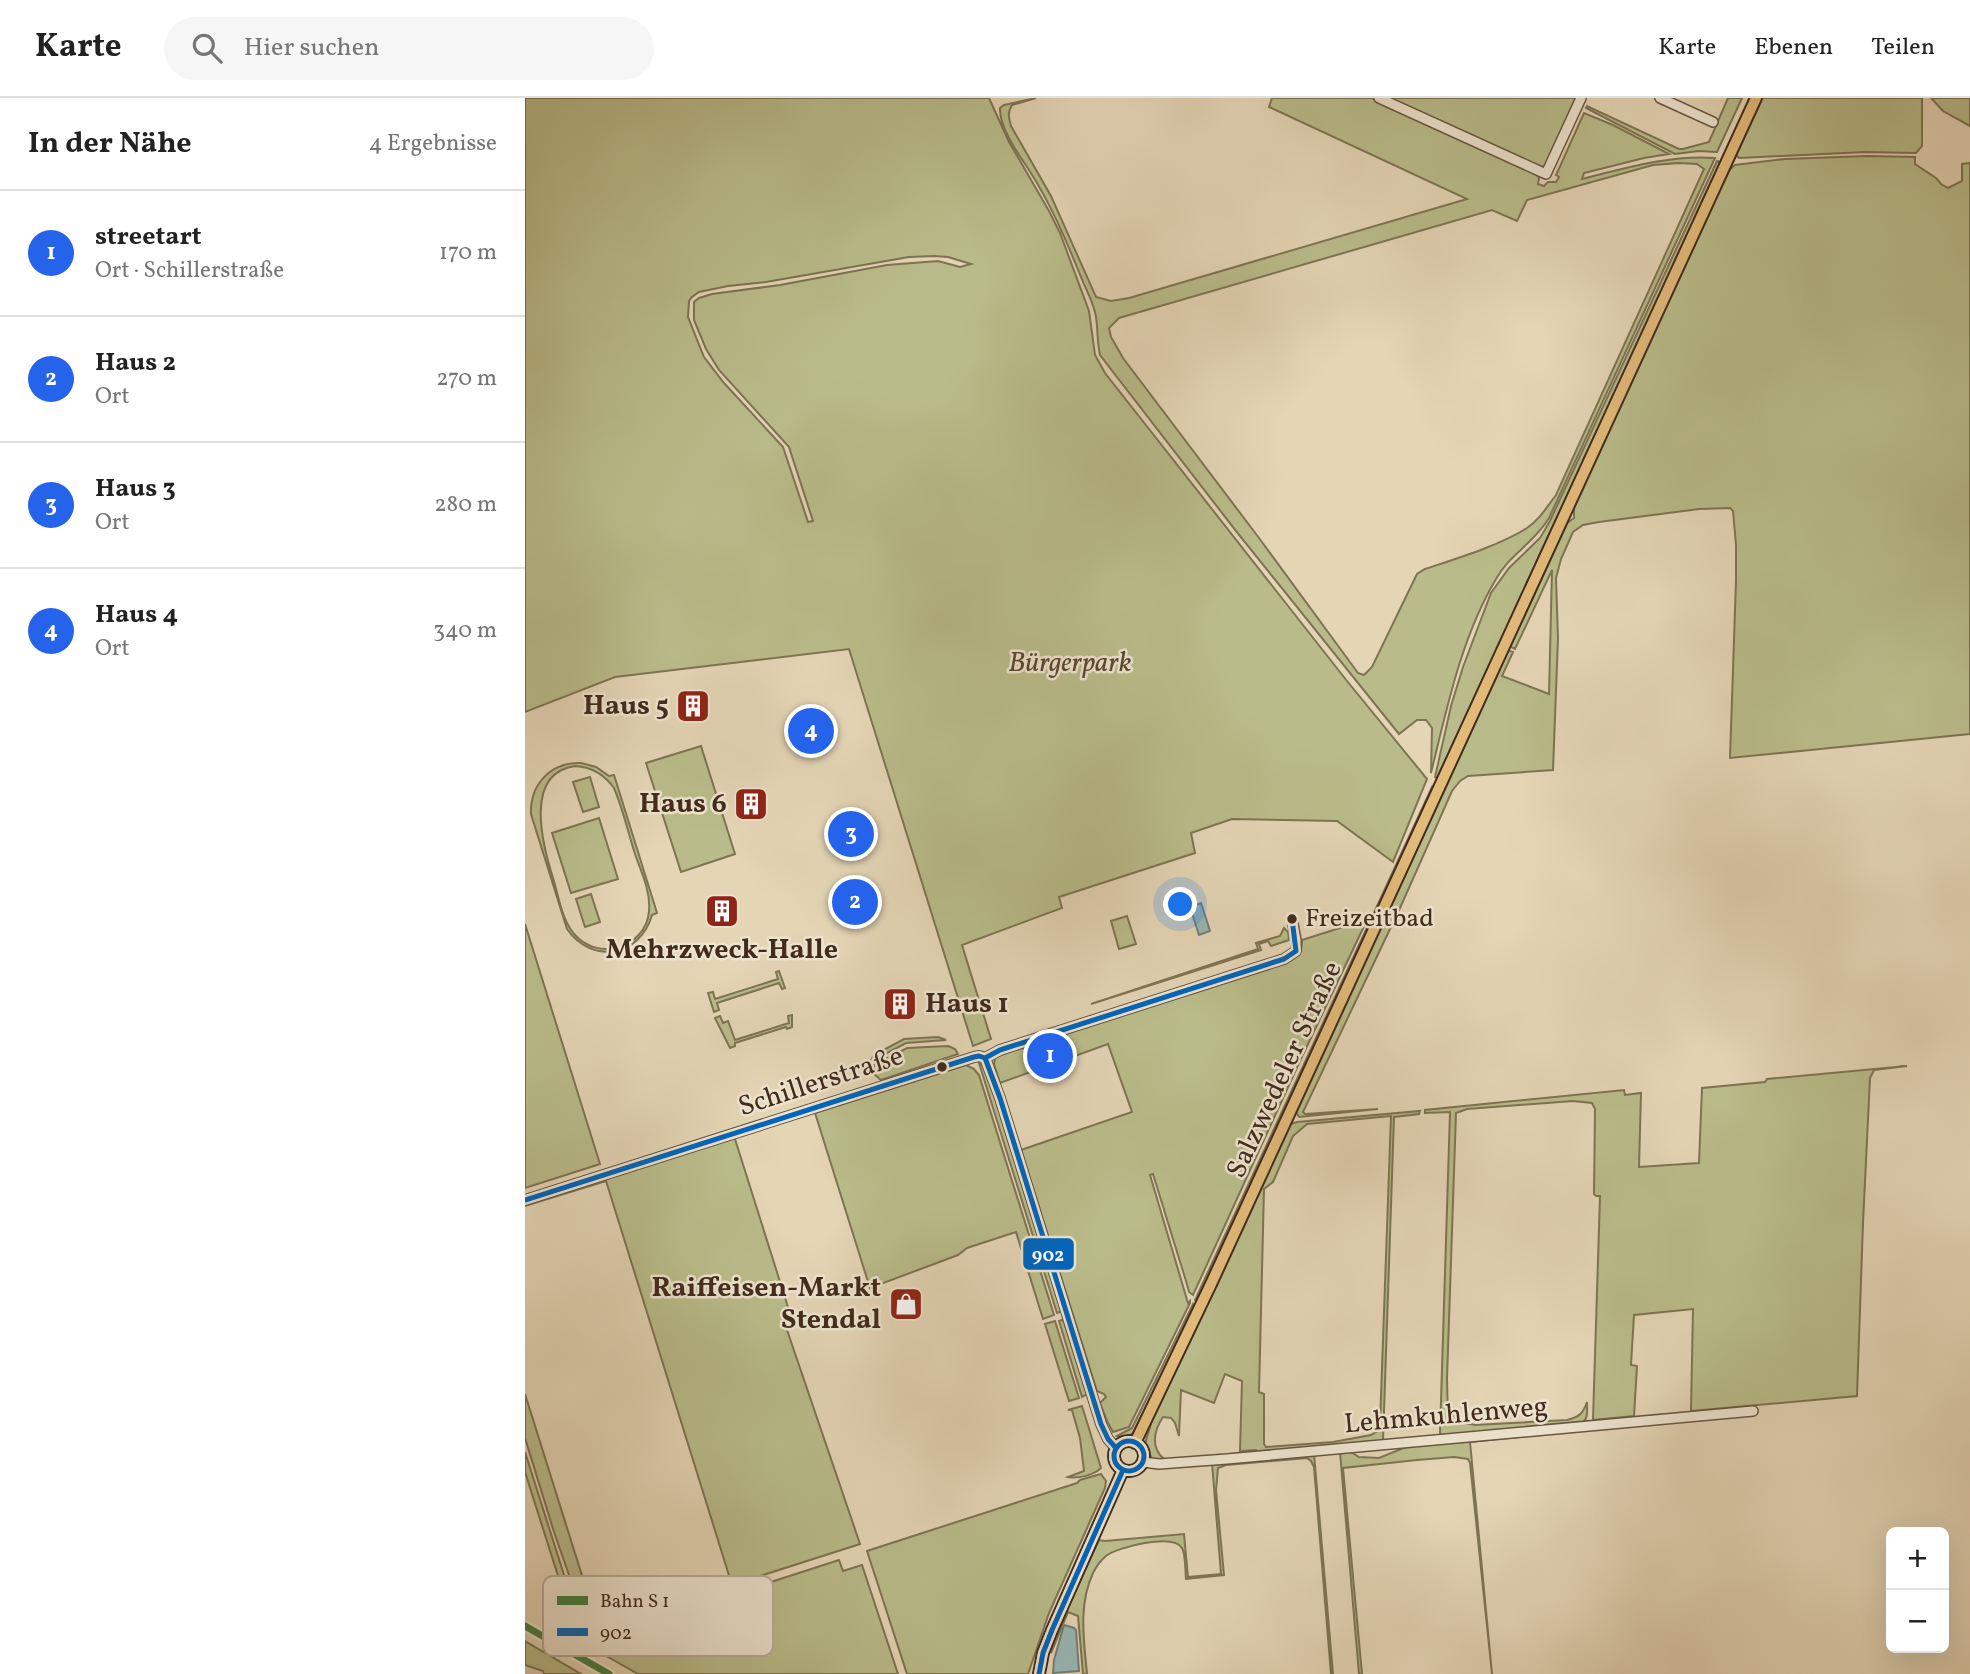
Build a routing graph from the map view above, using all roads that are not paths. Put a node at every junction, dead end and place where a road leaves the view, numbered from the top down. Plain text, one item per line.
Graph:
1 (1379, 98) edge
2 (1581, 98) edge
3 (1660, 98) edge
4 (1756, 98) edge
5 (1713, 122) dead end
6 (1292, 919) dead end
7 (985, 1058) junction
8 (525, 1200) edge
9 (1753, 1411) dead end
10 (1135, 1443) junction
11 (1116, 1448) junction
12 (1143, 1462) junction
13 (1123, 1470) junction
14 (1039, 1674) edge

1 - 2 street
3 - 5 street
4 - 10 main road, Salzwedeler Straße
6 - 7 street, Schillerstraße
7 - 8 street, Schillerstraße
7 - 11 street
9 - 12 street, Lehmkuhlenweg
10 - 11 main road
10 - 12 main road
11 - 13 main road
12 - 13 main road
13 - 14 main road

